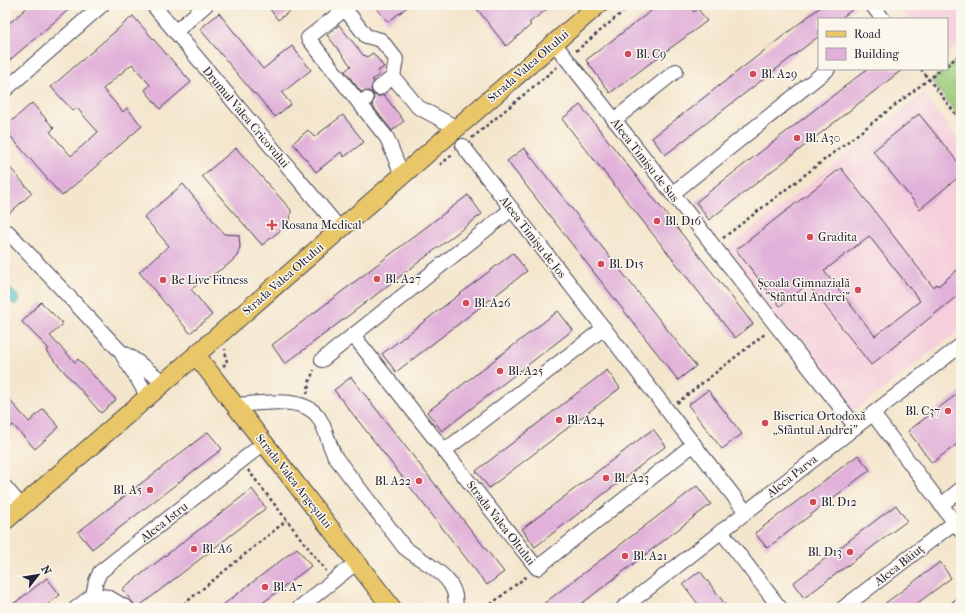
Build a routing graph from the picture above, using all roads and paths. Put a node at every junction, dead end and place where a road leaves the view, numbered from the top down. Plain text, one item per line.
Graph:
1 (102, 5) edge
2 (153, 5) edge
3 (206, 5) edge
4 (598, 5) edge
5 (631, 5) edge
6 (872, 5) edge
7 (882, 18) edge
8 (175, 32) junction
9 (554, 43) junction
10 (961, 54) edge
11 (566, 59) junction
12 (948, 64) edge
13 (827, 70) edge
14 (922, 70) edge
15 (941, 70) edge
16 (676, 71) dead end
17 (393, 77) junction
18 (929, 79) junction
19 (379, 88) dead end
20 (5, 90) edge
21 (614, 120) junction
22 (961, 121) edge
23 (457, 128) junction
24 (463, 146) dead end
25 (402, 175) junction
26 (672, 194) junction
27 (512, 209) junction
28 (340, 229) junction
29 (5, 234) edge
30 (713, 246) junction
31 (776, 326) junction
32 (604, 328) junction
33 (353, 335) junction
34 (961, 345) edge
35 (121, 352) junction
36 (196, 355) junction
37 (322, 360) joint
38 (165, 382) junction
39 (148, 397) junction
40 (235, 405) junction
41 (306, 406) junction
42 (668, 410) junction
43 (872, 414) junction
44 (856, 427) junction
45 (264, 443) junction
46 (694, 444) junction
47 (444, 451) junction
48 (241, 461) junction
49 (5, 487) edge
50 (961, 490) edge
51 (941, 505) junction
52 (22, 507) junction
53 (746, 512) junction
54 (287, 520) junction
55 (5, 521) edge
56 (958, 527) edge
57 (721, 531) junction
58 (357, 562) junction
59 (537, 568) junction
60 (333, 581) junction
61 (93, 594) junction
62 (961, 605) edge
63 (76, 608) edge
64 (127, 608) edge
65 (179, 608) edge
66 (299, 608) edge
67 (392, 608) edge
68 (455, 608) edge
69 (486, 608) edge
70 (623, 608) edge
71 (780, 608) edge
72 (843, 608) edge
73 (956, 608) edge

1 - 20 street
2 - 8 street, Drumul Valea Cricovului
3 - 8 street
4 - 9 main road, Strada Valea Oltului
5 - 11 path
6 - 7 street
8 - 28 street, Drumul Valea Cricovului
9 - 11 street, Aleea Timișu de Sus
9 - 23 main road, Strada Valea Oltului
10 - 12 path
11 - 21 street, Aleea Timișu de Sus
13 - 26 street
14 - 18 path
15 - 18 path
16 - 21 street
17 - 19 street
17 - 23 street
17 - 25 street
18 - 22 path
18 - 30 path
21 - 26 street, Aleea Timișu de Sus
23 - 25 main road, Strada Valea Oltului
24 - 27 street, Aleea Timișu de Jos
25 - 28 main road, Strada Valea Oltului
26 - 30 street, Aleea Timișu de Sus
27 - 32 street, Aleea Timișu de Jos
27 - 33 street
28 - 36 main road, Strada Valea Oltului
29 - 35 street
30 - 31 street, Aleea Timișu de Sus
31 - 42 path
31 - 44 street, Aleea Timișu de Sus
32 - 42 street, Aleea Timișu de Jos
32 - 47 street
33 - 37 street
33 - 47 street, Strada Valea Oltului
34 - 43 street, Aleea Parva
35 - 38 street
35 - 39 street
36 - 38 main road, Strada Valea Oltului
36 - 40 main road, Strada Valea Argeșului
37 - 41 path
38 - 39 main road, Strada Valea Oltului
39 - 52 main road, Strada Valea Oltului
40 - 41 street
40 - 45 main road, Strada Valea Argeșului
41 - 68 street
42 - 46 street, Aleea Timișu de Jos
43 - 44 street, Aleea Parva
43 - 51 street
44 - 53 street, Aleea Parva
45 - 48 street, Aleea Istru
45 - 58 main road, Strada Valea Argeșului
46 - 53 street, Aleea Timișu de Jos
46 - 59 street
47 - 59 street, Strada Valea Oltului
48 - 54 path
48 - 61 street, Aleea Istru
49 - 52 street
50 - 51 street
51 - 56 street
52 - 55 main road, Strada Valea Oltului
53 - 57 street, Aleea Parva
54 - 60 path
54 - 65 path
56 - 72 street, Aleea Băiuț
57 - 70 street, Aleea Parva
57 - 71 street
58 - 60 street
58 - 67 main road, Strada Valea Argeșului
59 - 69 path
60 - 66 street
61 - 63 street
61 - 64 street
62 - 73 street

